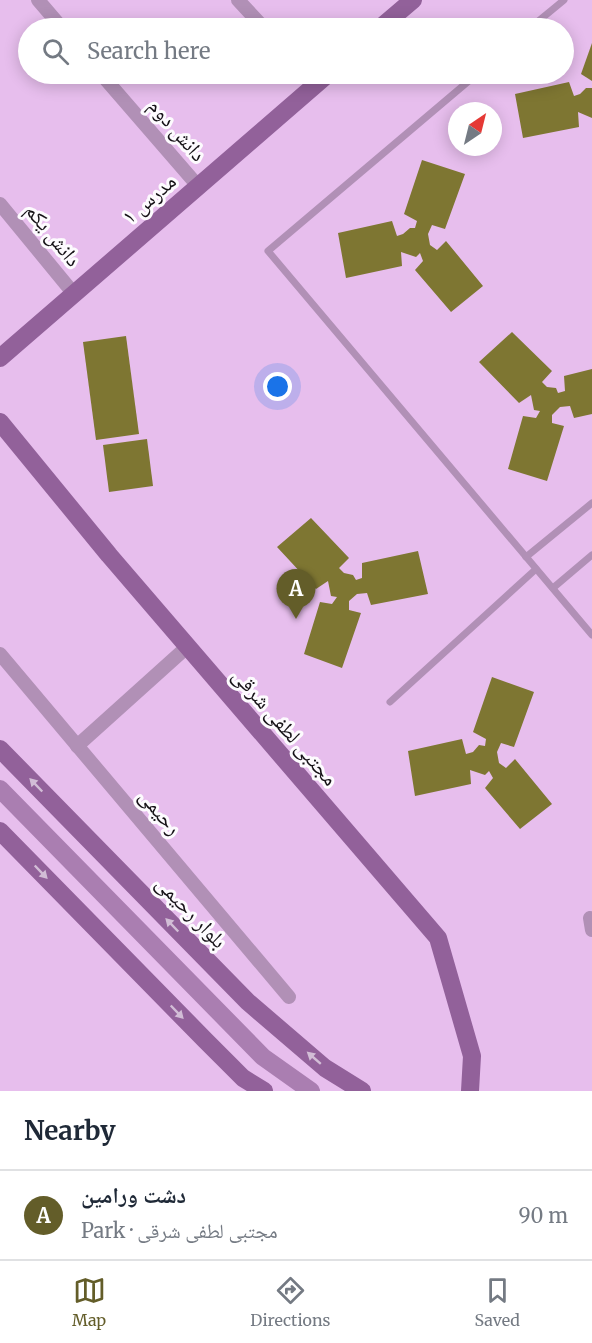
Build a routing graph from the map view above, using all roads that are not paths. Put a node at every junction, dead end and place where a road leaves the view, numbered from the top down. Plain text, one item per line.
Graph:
1 (38, 0) edge
2 (238, 0) edge
3 (413, 0) edge
4 (564, 0) edge
5 (53, 18) edge
6 (255, 18) edge
7 (392, 18) edge
8 (542, 18) edge
9 (110, 84) edge
10 (308, 84) edge
11 (465, 84) edge
12 (198, 186) junction
13 (0, 204) edge
14 (74, 294) junction
15 (0, 358) edge
16 (0, 422) edge
17 (592, 503) edge
18 (592, 555) edge
19 (526, 557) junction
20 (536, 569) junction
21 (553, 588) junction
22 (592, 635) edge
23 (187, 647) junction
24 (0, 654) edge
25 (390, 702) dead end
26 (77, 746) junction
27 (0, 749) edge
28 (0, 831) edge
29 (289, 997) dead end
30 (264, 1091) edge
31 (362, 1091) edge
32 (470, 1091) edge

1 - 5 street
2 - 6 street
3 - 7 street
4 - 8 lane
9 - 12 street, دانش دوم
10 - 12 street, مدرس ۱
11 - 19 lane
12 - 14 street, مدرس ۱
13 - 14 street, دانش یکم
14 - 15 street, مدرس ۱
16 - 23 street, مجتبی لطفی شرقی
17 - 19 lane
18 - 21 lane
19 - 20 lane
20 - 21 lane
20 - 25 lane
21 - 22 lane
23 - 26 street
23 - 32 street, مجتبی لطفی شرقی
24 - 26 street, رحیمی
26 - 29 street, رحیمی
31 -> 27 street, بلوار رحیمی
28 -> 30 street

